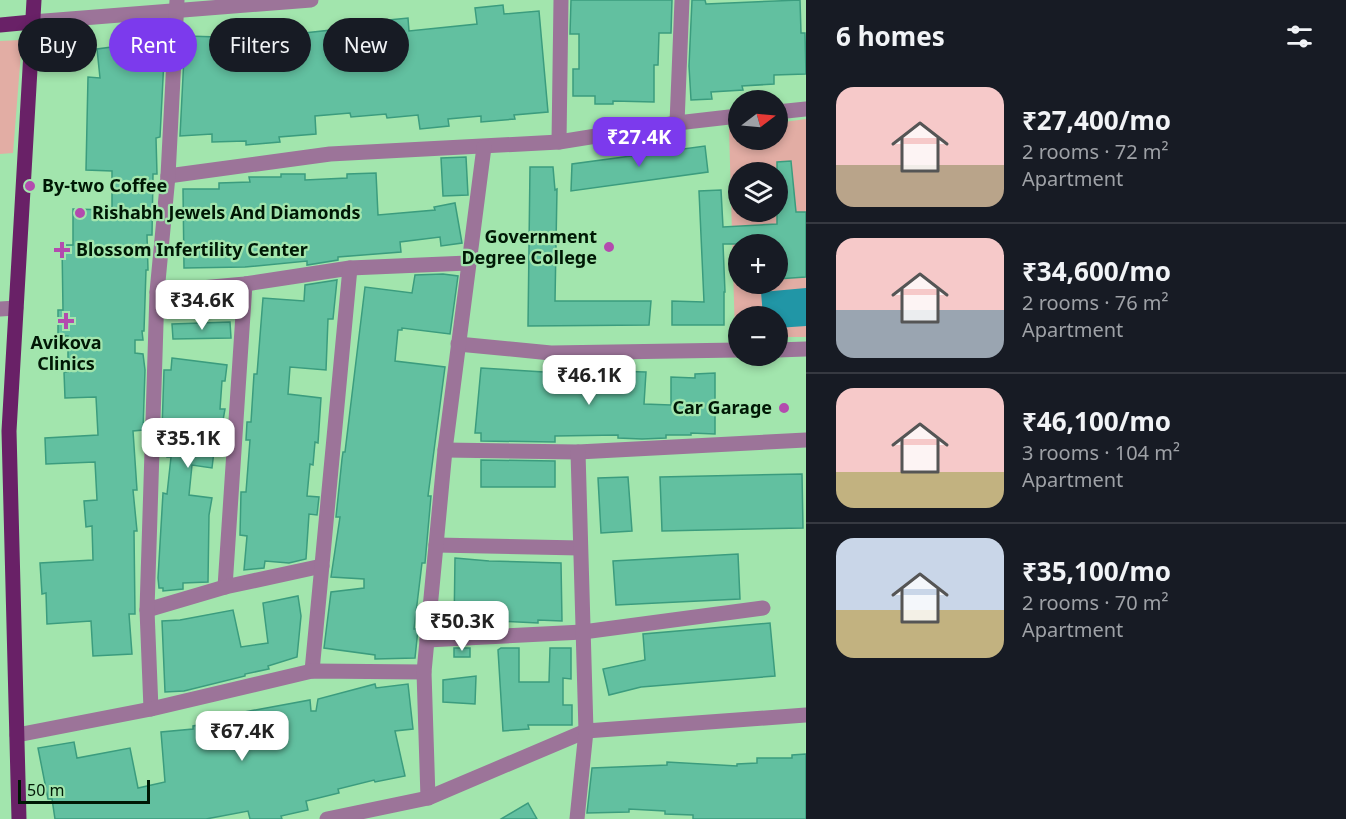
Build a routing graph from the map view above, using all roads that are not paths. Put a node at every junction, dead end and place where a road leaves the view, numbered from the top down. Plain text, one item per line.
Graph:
1 (34, 0) edge
2 (304, 0) edge
3 (310, 0) edge
4 (561, 0) edge
5 (682, 0) edge
6 (177, 5) edge
7 (33, 18) edge
8 (67, 18) edge
9 (18, 23) edge
10 (0, 25) edge
11 (30, 72) edge
12 (806, 109) edge
13 (788, 111) edge
14 (728, 117) edge
15 (677, 123) junction
16 (559, 141) junction
17 (484, 147) junction
18 (168, 176) junction
19 (468, 263) junction
20 (350, 268) junction
21 (245, 284) junction
22 (158, 292) junction
23 (16, 308) junction
24 (0, 309) edge
25 (458, 344) junction
26 (806, 349) edge
27 (728, 350) edge
28 (788, 350) edge
29 (4, 431) edge
30 (806, 440) edge
31 (445, 450) junction
32 (578, 452) junction
33 (436, 544) junction
34 (580, 548) junction
35 (322, 566) junction
36 (225, 587) junction
37 (763, 608) dead end
38 (147, 610) junction
39 (583, 632) junction
40 (427, 640) junction
41 (312, 671) junction
42 (424, 672) junction
43 (151, 709) junction
44 (806, 715) edge
45 (586, 731) junction
46 (17, 735) junction
47 (428, 798) junction
48 (19, 819) edge
49 (327, 819) edge
50 (577, 819) edge

1 - 7 main road
2 - 3 street
2 - 6 street
4 - 16 street
5 - 15 street
6 - 8 street
6 - 18 street
9 - 10 main road
11 - 23 main road
12 - 13 street
14 - 15 street
15 - 16 street
16 - 17 street
17 - 18 street
17 - 19 street
18 - 22 street
19 - 20 street
19 - 25 street
20 - 21 street
20 - 35 street
21 - 22 street
21 - 36 street
22 - 38 street
23 - 24 street
23 - 29 main road
25 - 27 street
25 - 31 street
26 - 28 street
29 - 46 main road
30 - 32 street
31 - 32 street
31 - 33 street
32 - 34 street
33 - 34 street
33 - 40 street
34 - 39 street
35 - 36 street
35 - 41 street
36 - 38 street
37 - 39 street
38 - 43 street
39 - 40 street
39 - 45 street
40 - 42 street
41 - 42 street
41 - 43 street
42 - 47 street
43 - 46 street
44 - 45 street
45 - 47 street
45 - 50 street
46 - 48 main road
47 - 49 street

